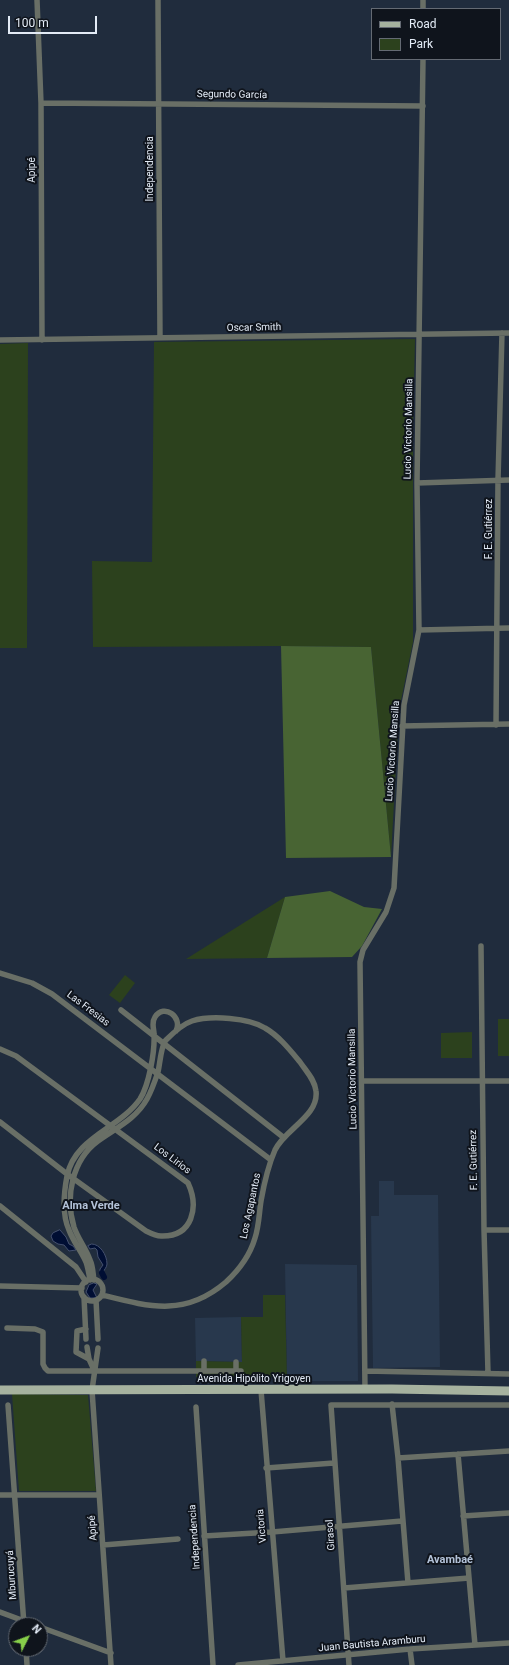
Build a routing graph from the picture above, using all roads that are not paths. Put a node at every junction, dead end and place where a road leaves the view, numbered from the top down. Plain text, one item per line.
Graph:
1 (37, 0) edge
2 (158, 0) edge
3 (423, 60) edge
4 (41, 103) junction
5 (159, 103) junction
6 (423, 106) junction
7 (502, 333) junction
8 (509, 333) edge
9 (419, 334) junction
10 (160, 338) junction
11 (0, 340) edge
12 (42, 340) junction
13 (498, 480) junction
14 (509, 480) edge
15 (417, 483) junction
16 (509, 628) edge
17 (497, 629) junction
18 (419, 630) junction
19 (509, 724) edge
20 (496, 725) junction
21 (402, 726) junction
22 (481, 946) dead end
23 (0, 973) edge
24 (121, 1010) dead end
25 (154, 1032) junction
26 (173, 1034) junction
27 (164, 1043) junction
28 (0, 1049) edge
29 (150, 1068) junction
30 (157, 1073) junction
31 (362, 1081) junction
32 (509, 1081) edge
33 (482, 1082) junction
34 (0, 1122) edge
35 (113, 1127) junction
36 (283, 1137) junction
37 (271, 1160) junction
38 (67, 1174) junction
39 (74, 1179) junction
40 (0, 1206) edge
41 (484, 1230) junction
42 (509, 1230) edge
43 (90, 1281) junction
44 (0, 1286) edge
45 (82, 1288) junction
46 (102, 1295) junction
47 (84, 1297) junction
48 (96, 1300) junction
49 (7, 1328) dead end
50 (86, 1329) junction
51 (86, 1339) dead end
52 (98, 1339) dead end
53 (87, 1348) dead end
54 (98, 1348) dead end
55 (89, 1359) junction
56 (204, 1361) dead end
57 (236, 1362) dead end
58 (95, 1371) junction
59 (204, 1371) junction
60 (365, 1371) junction
61 (488, 1373) junction
62 (509, 1374) edge
63 (365, 1389) junction
64 (0, 1390) edge
65 (92, 1390) junction
66 (261, 1390) junction
67 (509, 1391) edge
68 (392, 1404) junction
69 (8, 1405) dead end
70 (509, 1405) edge
71 (196, 1407) dead end
72 (509, 1451) edge
73 (458, 1454) junction
74 (398, 1458) junction
75 (334, 1463) junction
76 (266, 1468) junction
77 (0, 1495) edge
78 (15, 1495) junction
79 (99, 1495) junction
80 (509, 1513) edge
81 (463, 1516) junction
82 (402, 1521) junction
83 (340, 1526) junction
84 (272, 1532) junction
85 (204, 1536) junction
86 (178, 1539) dead end
87 (103, 1545) junction
88 (469, 1578) junction
89 (408, 1583) junction
90 (344, 1588) junction
91 (0, 1612) edge
92 (11, 1617) edge
93 (24, 1617) edge
94 (48, 1630) edge
95 (509, 1643) edge
96 (475, 1644) junction
97 (410, 1649) junction
98 (110, 1653) junction
99 (348, 1655) junction
100 (282, 1661) junction
101 (111, 1665) edge
102 (213, 1665) edge
103 (238, 1665) edge
104 (349, 1665) edge
105 (412, 1665) edge

1 - 4 street, Apipé
2 - 5 street, Independencia
3 - 6 street, Lucio Victorio Mansilla
4 - 5 street, Segundo García
4 - 12 street, Apipé
5 - 6 street, Segundo García
5 - 10 street, Independencia
6 - 9 street, Lucio Victorio Mansilla
7 - 8 street, Oscar Smith
7 - 9 street, Oscar Smith
7 - 13 street, F. E. Gutiérrez
9 - 10 street, Oscar Smith
9 - 15 street, Lucio Victorio Mansilla
10 - 12 street, Oscar Smith
11 - 12 street, Oscar Smith
13 - 14 street
13 - 15 street
13 - 17 street, F. E. Gutiérrez
15 - 18 street, Lucio Victorio Mansilla
16 - 17 street
17 - 18 street
17 - 20 street, F. E. Gutiérrez
18 - 21 street, Lucio Victorio Mansilla
19 - 20 street
20 - 21 street
21 - 31 street, Lucio Victorio Mansilla
22 - 33 street, F. E. Gutiérrez
23 - 29 street, Las Fresias
24 - 25 street, Las Fresias
25 - 26 street
25 - 26 street
25 - 27 street, Las Fresias
25 - 29 street
26 - 27 street, Los Agapantos
26 - 36 street, Los Agapantos
27 - 30 street
27 - 36 street, Las Fresias
28 - 35 street, Los Lirios
29 - 30 street, Las Fresias
29 - 35 street
30 - 35 street
30 - 37 street, Las Fresias
31 - 33 street
31 - 60 street, Lucio Victorio Mansilla
32 - 33 street
33 - 41 street, F. E. Gutiérrez
34 - 38 street
35 - 38 street
35 - 39 street
35 - 39 street, Los Lirios
36 - 37 street, Los Agapantos
37 - 46 street, Los Agapantos
38 - 39 street
38 - 43 street
39 - 43 street
40 - 43 street
41 - 42 street
41 - 61 street, F. E. Gutiérrez
43 - 45 street
43 - 46 street
44 - 45 street
45 - 47 street
46 - 48 street
47 - 48 street
47 - 50 street
48 - 52 street
49 - 58 street
50 - 51 street
50 - 55 street
53 - 55 street
54 - 58 street, Apipé
55 - 58 street
56 - 59 street
57 - 59 street
58 - 59 street
58 - 65 street, Apipé
60 - 61 street
60 - 63 street, Lucio Victorio Mansilla
61 - 62 street
63 - 66 main road, Avenida Hipólito Yrigoyen
63 - 67 main road, Avenida Hipólito Yrigoyen
64 - 65 main road, Avenida Hipólito Yrigoyen
65 - 66 main road, Avenida Hipólito Yrigoyen
65 - 79 street, Apipé
66 - 76 street, Victoria
68 - 70 street
68 - 74 street
68 - 75 street, Girasol
69 - 78 street, Mburucuyá
71 - 85 street, Independencia
72 - 73 street
73 - 74 street
73 - 81 street
74 - 82 street
75 - 76 street
75 - 83 street, Girasol
76 - 84 street, Victoria
77 - 78 street
78 - 79 street
78 - 93 street, Mburucuyá
79 - 87 street, Apipé
80 - 81 street
81 - 88 street
82 - 83 street
82 - 89 street
83 - 84 street
83 - 90 street, Girasol
84 - 85 street
84 - 100 street, Victoria
85 - 102 street, Independencia
86 - 87 street
87 - 98 street, Apipé
88 - 89 street
88 - 96 street
89 - 90 street
90 - 99 street, Girasol
91 - 92 street
94 - 98 street
95 - 96 street, Juan Bautista Aramburu
96 - 97 street, Juan Bautista Aramburu
97 - 99 street, Juan Bautista Aramburu
97 - 105 street
98 - 101 street, Apipé
99 - 100 street, Juan Bautista Aramburu
99 - 104 street, Girasol
100 - 103 street, Juan Bautista Aramburu

